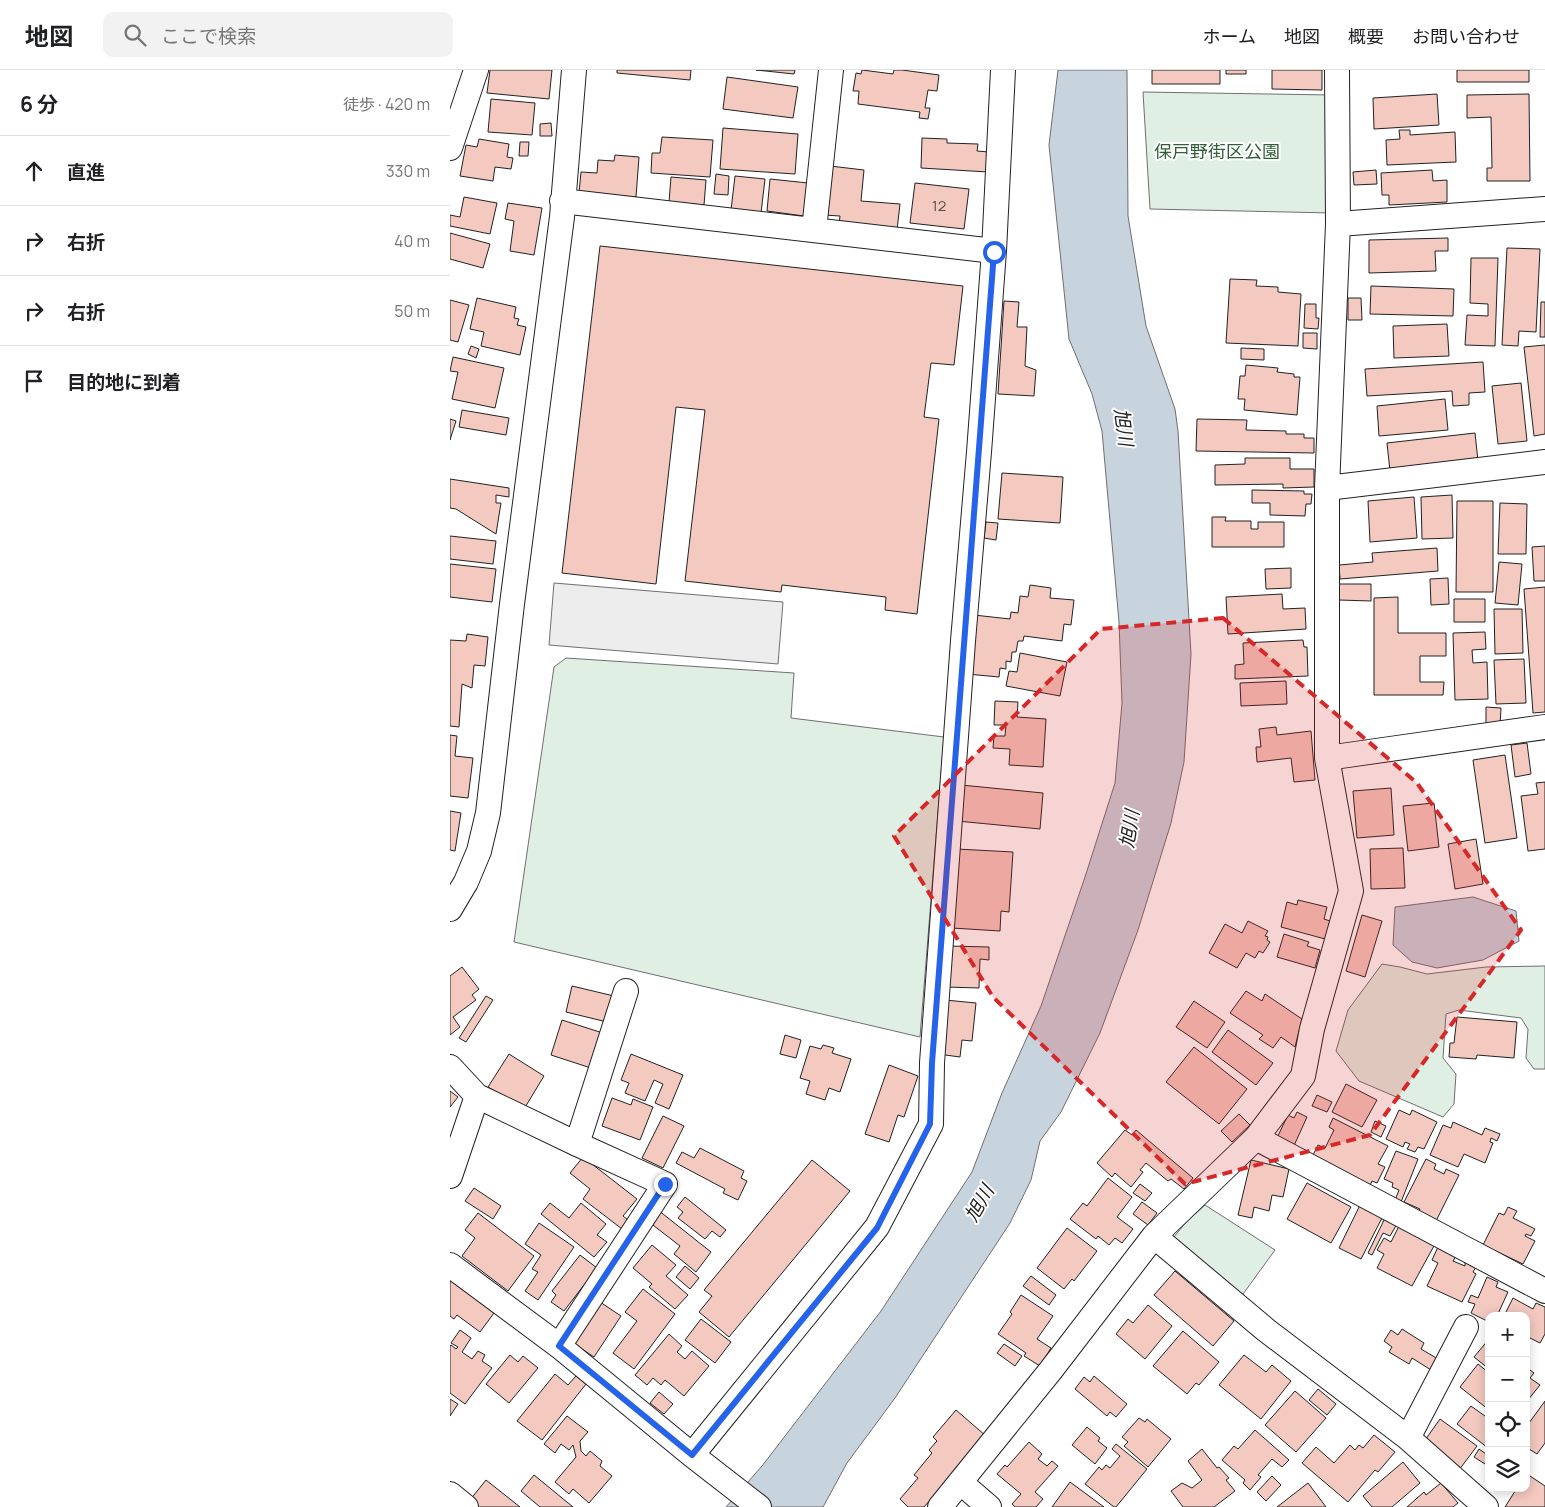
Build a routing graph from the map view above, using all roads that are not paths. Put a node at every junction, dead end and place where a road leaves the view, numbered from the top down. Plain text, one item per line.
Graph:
1 (476, 70) edge
2 (574, 70) edge
3 (831, 70) edge
4 (1003, 70) edge
5 (1337, 70) edge
6 (450, 148) edge
7 (562, 201) junction
8 (1545, 209) edge
9 (1338, 224) junction
10 (814, 230) junction
11 (994, 252) junction
12 (1545, 462) edge
13 (1327, 488) junction
14 (1545, 727) edge
15 (1326, 758) junction
16 (450, 909) edge
17 (626, 991) dead end
18 (450, 1067) edge
19 (477, 1096) junction
20 (1256, 1138) junction
21 (576, 1144) junction
22 (450, 1176) edge
23 (1154, 1236) junction
24 (450, 1265) edge
25 (1545, 1291) edge
26 (1466, 1327) dead end
27 (559, 1346) junction
28 (1408, 1438) junction
29 (692, 1455) junction
30 (960, 1482) junction
31 (450, 1494) edge
32 (466, 1507) edge
33 (760, 1507) edge
34 (940, 1507) edge
35 (989, 1507) edge
36 (1486, 1507) edge

1 - 6 street
2 - 7 street
3 - 10 street
4 - 11 street
5 - 9 street
7 - 10 street
7 - 16 street
8 - 9 street
9 - 13 street
10 - 11 street
11 - 29 street
12 - 13 street
13 - 15 street
14 - 15 street
15 - 20 street
17 - 21 street
18 - 19 street
19 - 21 street
19 - 22 street
20 - 23 street
20 - 25 street
21 - 27 street
23 - 28 street
23 - 30 street
24 - 27 street
26 - 28 street
27 - 29 street
28 - 36 street
29 - 33 street
30 - 34 street
30 - 35 street
31 - 32 street

